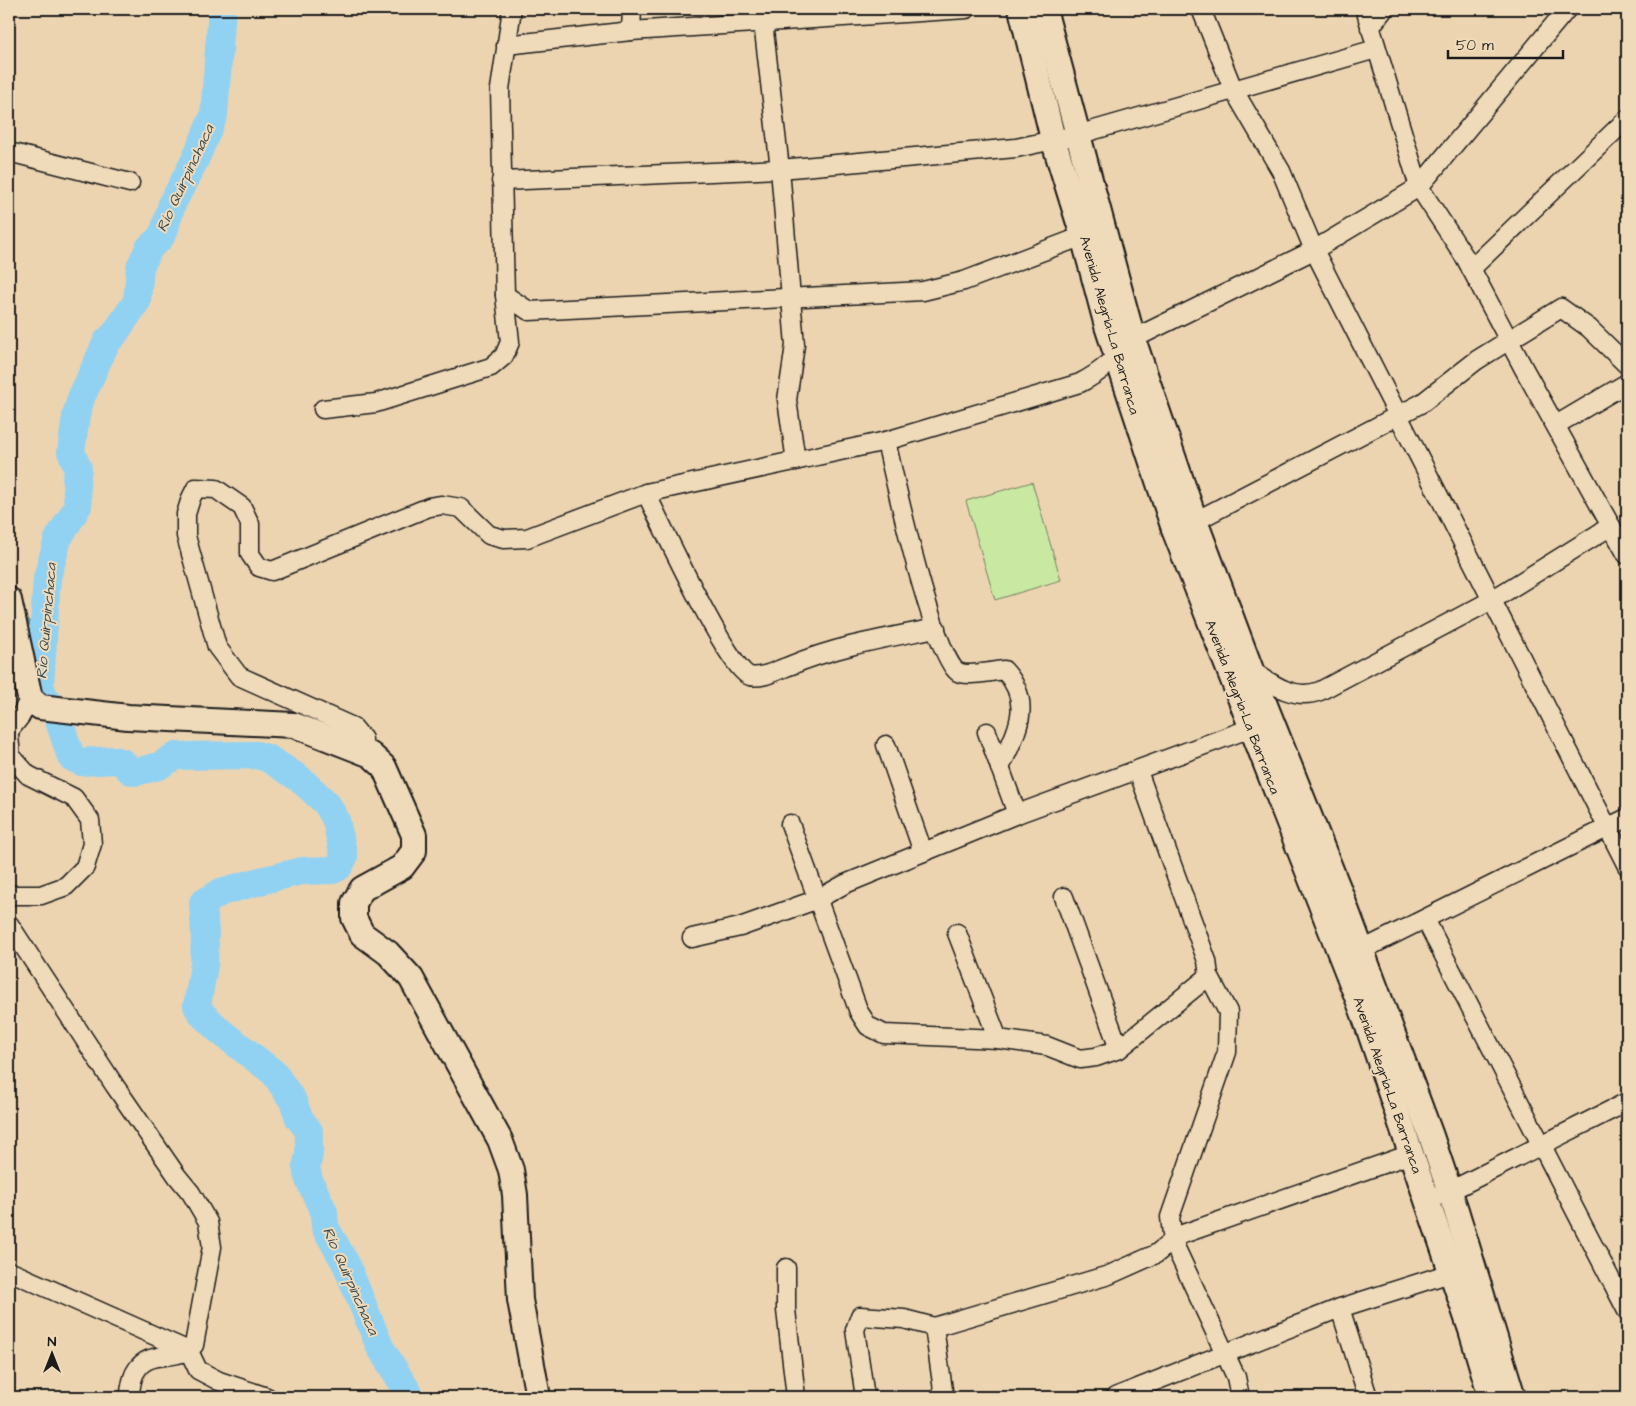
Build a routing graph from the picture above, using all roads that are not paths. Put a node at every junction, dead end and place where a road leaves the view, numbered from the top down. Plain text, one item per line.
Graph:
1 (512, 9) edge
2 (632, 9) edge
3 (966, 9) edge
4 (1021, 9) edge
5 (1044, 9) edge
6 (1201, 9) edge
7 (1364, 9) edge
8 (1384, 9) edge
9 (1567, 9) edge
10 (764, 15) edge
11 (1370, 28) junction
12 (631, 31) junction
13 (506, 45) junction
14 (1376, 49) junction
15 (1233, 89) junction
16 (1627, 119) edge
17 (1077, 135) junction
18 (1053, 140) junction
19 (9, 152) edge
20 (780, 169) junction
21 (501, 181) junction
22 (130, 183) dead end
23 (1418, 187) junction
24 (1094, 234) junction
25 (1314, 250) junction
26 (1471, 269) junction
27 (505, 295) junction
28 (790, 297) junction
29 (1133, 338) junction
30 (1508, 339) junction
31 (1117, 357) junction
32 (1627, 365) edge
33 (1627, 383) edge
34 (323, 409) dead end
35 (1399, 416) junction
36 (1556, 425) junction
37 (886, 441) junction
38 (796, 461) junction
39 (646, 493) junction
40 (1195, 521) junction
41 (1611, 526) junction
42 (1175, 532) junction
43 (1627, 555) edge
44 (9, 600) edge
45 (1492, 600) junction
46 (936, 628) junction
47 (1225, 659) junction
48 (1251, 670) junction
49 (30, 698) junction
50 (1251, 728) junction
51 (9, 730) edge
52 (987, 732) dead end
53 (9, 736) edge
54 (886, 745) dead end
55 (363, 752) junction
56 (1000, 768) junction
57 (1138, 771) junction
58 (1017, 814) junction
59 (1627, 818) edge
60 (790, 824) dead end
61 (1608, 828) junction
62 (923, 852) junction
63 (1627, 866) edge
64 (9, 895) edge
65 (1064, 897) dead end
66 (818, 899) junction
67 (1425, 919) junction
68 (9, 924) edge
69 (957, 933) dead end
70 (692, 938) dead end
71 (1353, 955) junction
72 (1209, 976) junction
73 (998, 1039) junction
74 (1119, 1048) junction
75 (1627, 1102) edge
76 (1542, 1145) junction
77 (1411, 1154) junction
78 (1450, 1191) junction
79 (1427, 1198) junction
80 (1172, 1242) junction
81 (786, 1268) dead end
82 (1463, 1269) junction
83 (9, 1271) edge
84 (1340, 1308) junction
85 (1627, 1311) edge
86 (934, 1327) junction
87 (189, 1351) junction
88 (1226, 1354) junction
89 (129, 1397) edge
90 (267, 1397) edge
91 (538, 1397) edge
92 (796, 1397) edge
93 (865, 1397) edge
94 (944, 1397) edge
95 (1115, 1397) edge
96 (1240, 1397) edge
97 (1368, 1397) edge
98 (1491, 1397) edge
99 (1513, 1397) edge

1 - 13 street
2 - 12 street
3 - 10 street
4 - 18 main road, Avenida Alegría-La Barranca
5 - 17 main road, Avenida Alegría-La Barranca
6 - 15 street
7 - 11 street
8 - 11 street
9 - 23 street
10 - 12 street
10 - 20 street
11 - 14 street
12 - 13 street
13 - 21 street
14 - 15 street
14 - 23 street
15 - 17 street
15 - 25 street
16 - 26 street
17 - 18 street
17 - 24 main road, Avenida Alegría-La Barranca
18 - 20 street
18 - 24 main road, Avenida Alegría-La Barranca
19 - 22 street
20 - 21 street
20 - 28 street
21 - 27 street
23 - 25 street
23 - 26 street
24 - 28 street
24 - 29 main road, Avenida Alegría-La Barranca
24 - 31 main road, Avenida Alegría-La Barranca
25 - 29 street
25 - 35 street
26 - 30 street
27 - 28 street
27 - 34 street
28 - 38 street
29 - 31 street
29 - 40 main road, Avenida Alegría-La Barranca
30 - 32 street
30 - 35 street
30 - 36 street
31 - 37 street
31 - 42 main road, Avenida Alegría-La Barranca
33 - 36 street
35 - 40 street
35 - 45 street
36 - 41 street
37 - 38 street
37 - 46 street
38 - 39 street
39 - 46 street
39 - 55 street
40 - 42 street
40 - 48 main road, Avenida Alegría-La Barranca
41 - 43 street
41 - 45 street
42 - 47 main road, Avenida Alegría-La Barranca
44 - 49 main road
45 - 48 street
45 - 61 street
46 - 56 street
47 - 48 street
47 - 50 main road, Avenida Alegría-La Barranca
48 - 71 main road, Avenida Alegría-La Barranca
49 - 51 street
49 - 55 main road
50 - 57 street
50 - 71 main road, Avenida Alegría-La Barranca
52 - 56 street
53 - 64 street
54 - 62 street
55 - 91 main road
56 - 58 street
57 - 58 street
57 - 72 street
58 - 62 street
59 - 61 street
60 - 66 street
61 - 63 street
61 - 67 street
62 - 66 street
65 - 74 street
66 - 70 street
66 - 73 street
67 - 71 street
67 - 76 street
68 - 87 street
69 - 73 street
71 - 77 main road, Avenida Alegría-La Barranca
71 - 78 main road, Avenida Alegría-La Barranca
72 - 74 street
72 - 80 street
73 - 74 street
75 - 76 street
76 - 78 street
76 - 85 street
77 - 79 main road, Avenida Alegría-La Barranca
77 - 80 street
78 - 79 street
78 - 82 main road, Avenida Alegría-La Barranca
79 - 82 main road, Avenida Alegría-La Barranca
80 - 86 street
80 - 88 street
81 - 92 street
82 - 84 street
82 - 98 main road, Avenida Alegría-La Barranca
82 - 99 main road, Avenida Alegría-La Barranca
83 - 87 street
84 - 88 street
84 - 97 street
86 - 93 street
86 - 94 street
87 - 89 street
87 - 90 street
88 - 95 street
88 - 96 street

